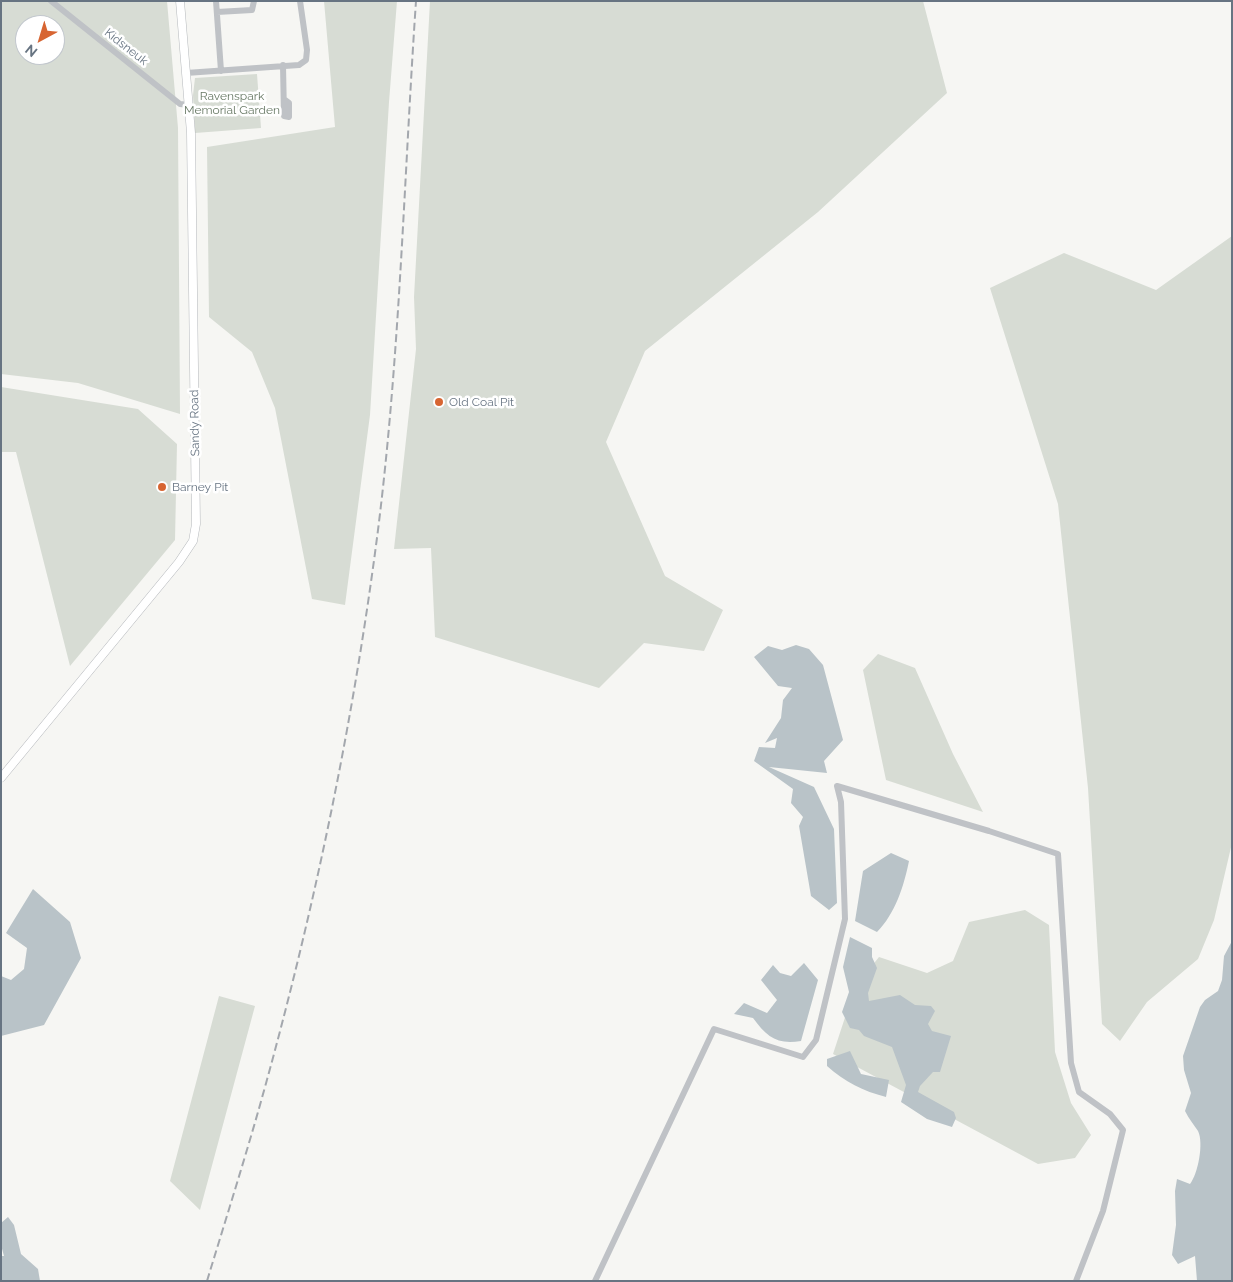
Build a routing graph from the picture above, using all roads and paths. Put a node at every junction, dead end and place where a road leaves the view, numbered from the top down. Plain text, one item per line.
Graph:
1 (50, 1) edge
2 (180, 1) edge
3 (216, 1) edge
4 (254, 1) edge
5 (300, 1) edge
6 (217, 12) junction
7 (283, 65) junction
8 (222, 71) junction
9 (186, 73) junction
10 (285, 100) dead end
11 (189, 105) junction
12 (1, 778) edge
13 (595, 1281) edge
14 (1076, 1281) edge

1 - 11 street, Kidsneuk
2 - 9 main road, Sandy Road
3 - 6 street
4 - 6 street
5 - 7 street
6 - 8 street
7 - 8 street
7 - 10 street
8 - 9 street
9 - 11 main road, Sandy Road
11 - 12 main road, Sandy Road
13 - 14 street

